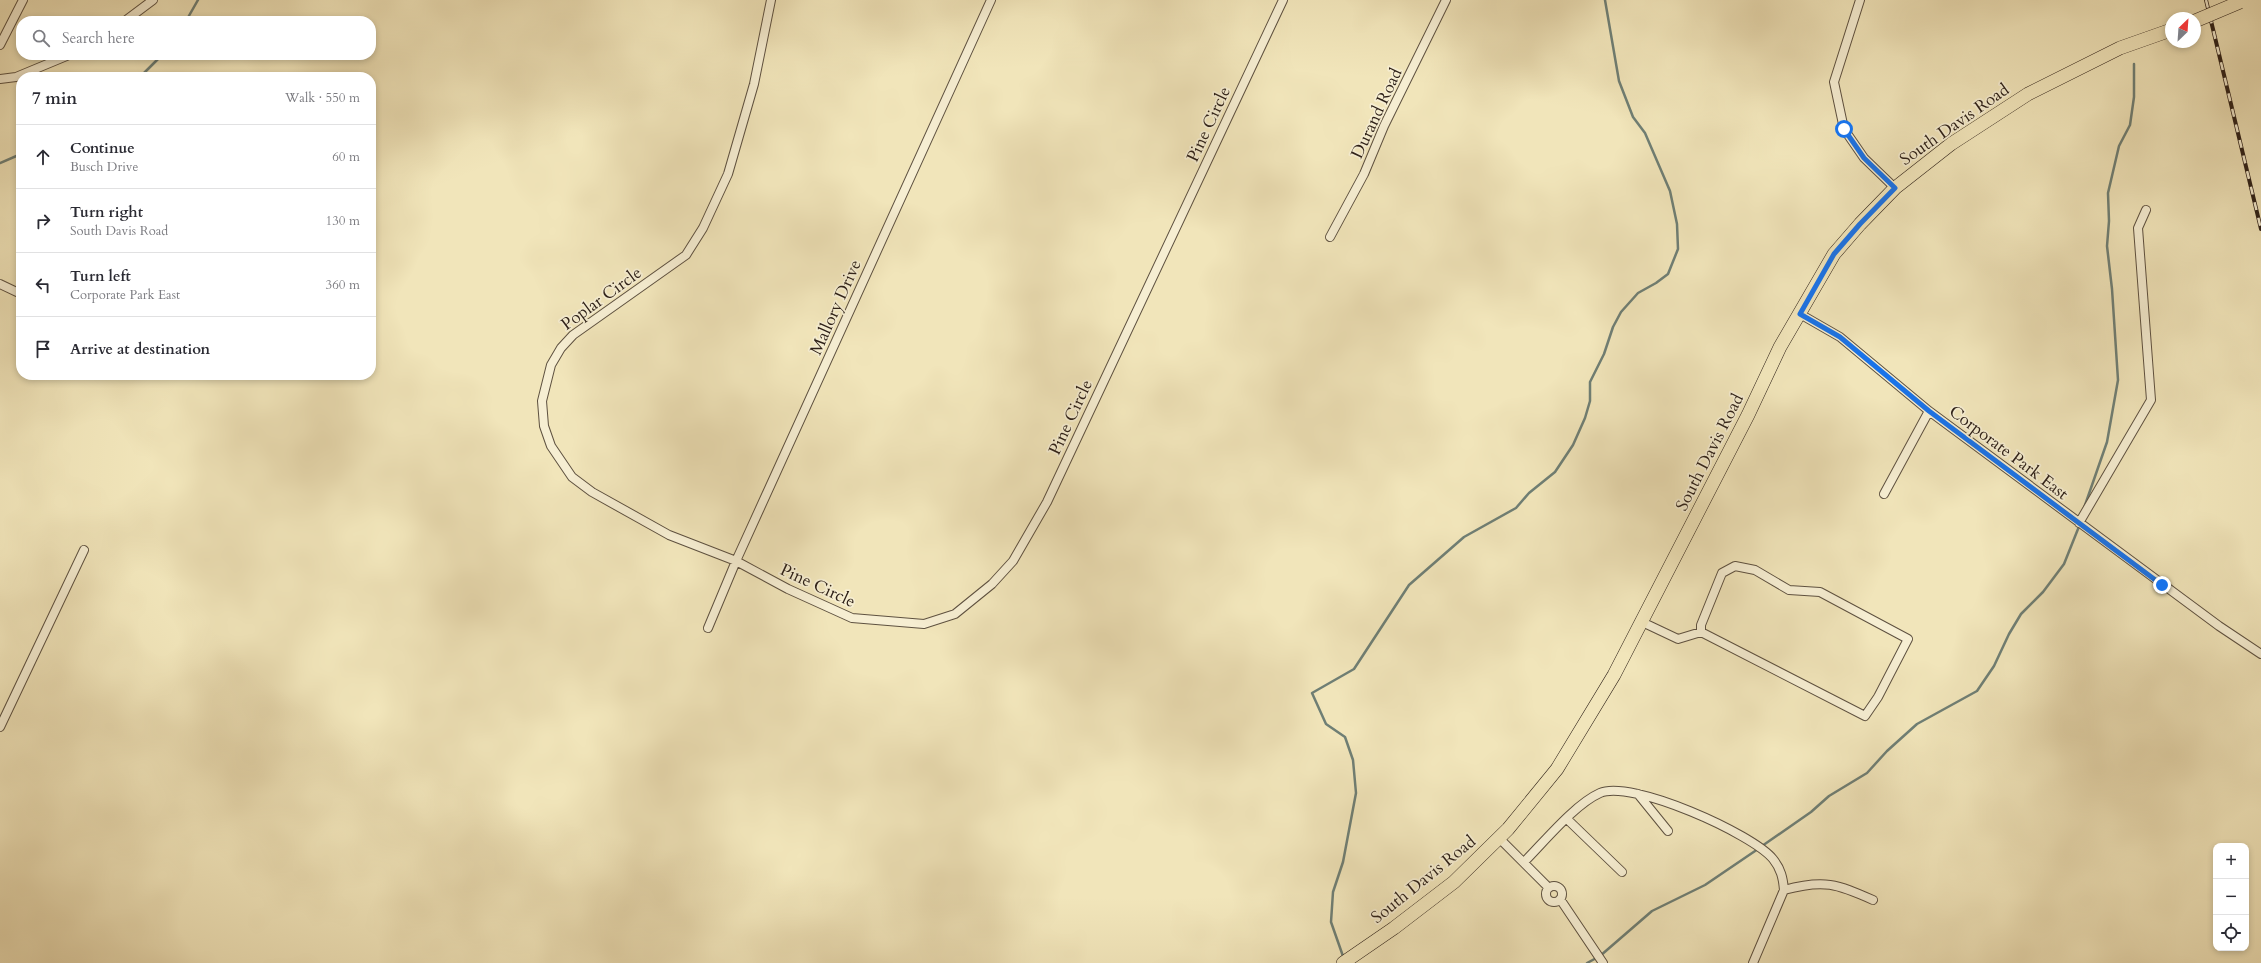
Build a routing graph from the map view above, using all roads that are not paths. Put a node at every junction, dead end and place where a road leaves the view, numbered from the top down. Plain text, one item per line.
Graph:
1 (23, 0) edge
2 (153, 0) edge
3 (771, 0) edge
4 (991, 0) edge
5 (1283, 0) edge
6 (1446, 0) edge
7 (1860, 0) edge
8 (2242, 1) edge
9 (132, 16) edge
10 (2201, 18) edge
11 (2165, 32) edge
12 (0, 45) edge
13 (57, 60) edge
14 (28, 72) edge
15 (16, 77) edge
16 (0, 79) edge
17 (1895, 188) junction
18 (2146, 210) dead end
19 (1330, 237) dead end
20 (0, 284) edge
21 (16, 292) edge
22 (1800, 314) junction
23 (1929, 411) junction
24 (1884, 494) dead end
25 (2079, 523) junction
26 (84, 550) dead end
27 (736, 561) junction
28 (1642, 622) junction
29 (708, 628) dead end
30 (1701, 632) junction
31 (2261, 654) edge
32 (0, 727) edge
33 (1638, 794) junction
34 (1567, 819) junction
35 (1668, 831) dead end
36 (1499, 838) junction
37 (1524, 862) junction
38 (1622, 872) dead end
39 (1548, 888) junction
40 (1784, 890) junction
41 (1560, 899) junction
42 (1874, 900) dead end
43 (1343, 963) edge
44 (1603, 963) edge
45 (1753, 963) edge

1 - 12 street
2 - 9 street
3 - 27 street, Poplar Circle
4 - 27 street, Mallory Drive
5 - 27 street, Pine Circle
6 - 19 street, Durand Road
7 - 17 street
8 - 10 main road, bridge
11 - 17 main road, South Davis Road
13 - 14 street
15 - 16 street
17 - 22 main road, South Davis Road
18 - 25 street
20 - 21 street
22 - 23 street, Corporate Park East
22 - 28 main road, South Davis Road
23 - 24 street
23 - 25 street, Corporate Park East
25 - 31 street, Corporate Park East
26 - 32 street
27 - 29 street, Mallory Drive
28 - 30 street
28 - 36 main road, South Davis Road
30 - 30 street
33 - 34 street
33 - 35 street
33 - 40 street
34 - 37 street
34 - 38 street
36 - 37 street
36 - 43 main road, South Davis Road
37 - 39 street
39 - 41 street
39 - 41 street
40 - 42 street
40 - 45 street
41 - 44 street

